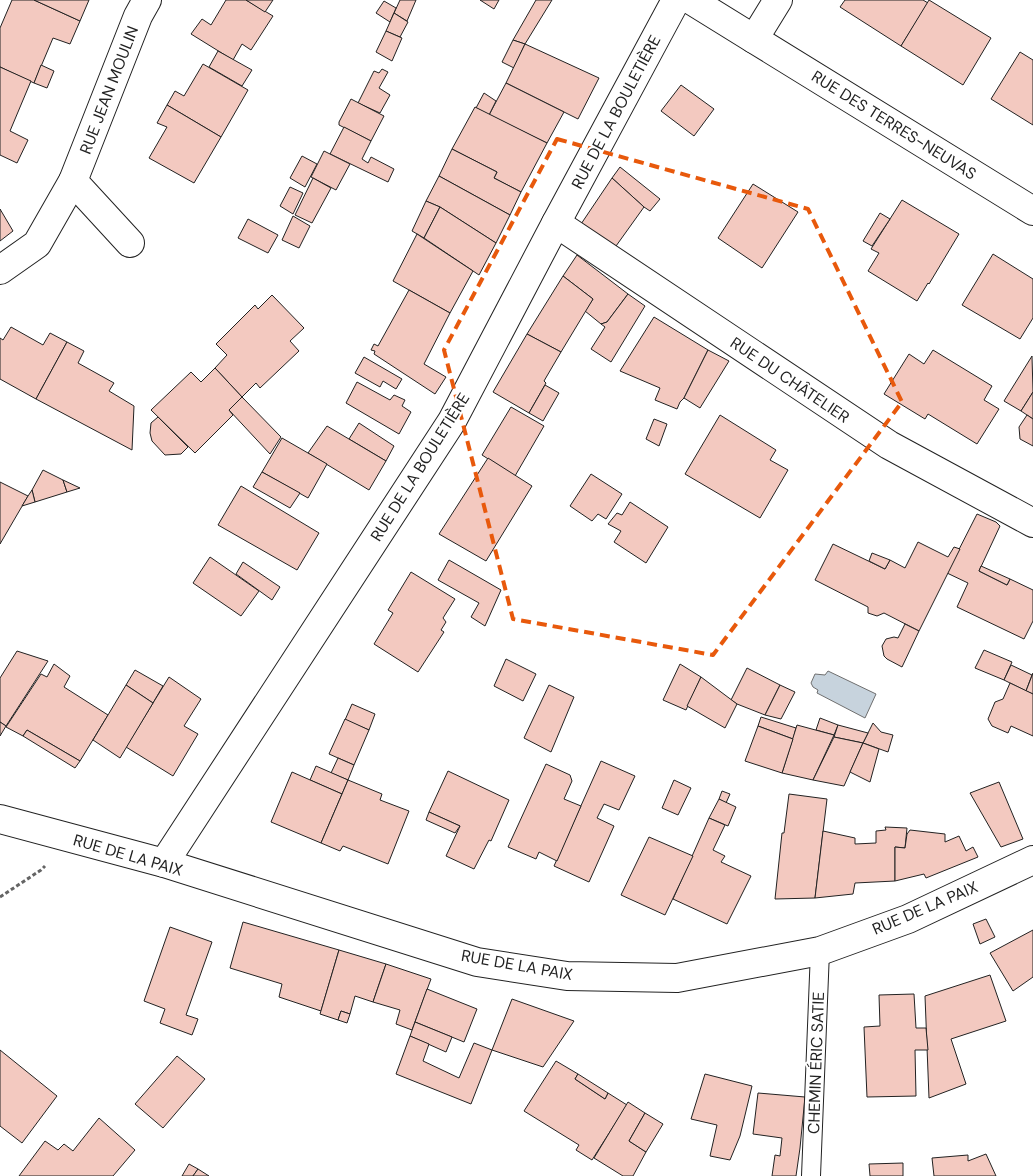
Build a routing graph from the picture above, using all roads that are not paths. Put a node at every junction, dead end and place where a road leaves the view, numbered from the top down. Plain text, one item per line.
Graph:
1 (147, 0) edge
2 (676, 0) edge
3 (691, 0) edge
4 (778, 0) edge
5 (754, 39) junction
6 (73, 181) junction
7 (1033, 211) edge
8 (556, 223) junction
9 (130, 243) dead end
10 (0, 270) edge
11 (1033, 524) edge
12 (0, 819) edge
13 (1033, 860) edge
14 (164, 863) junction
15 (820, 951) junction
16 (811, 1176) edge

1 - 6 street, RUE JEAN MOULIN
2 - 8 street, RUE DE LA BOULETIÈRE
3 - 5 street
4 - 5 street
5 - 7 street, RUE DES TERRES-NEUVAS
6 - 9 street
6 - 10 street, RUE JEAN MOULIN
8 - 11 street, RUE DU CHÂTELIER
8 - 14 street, RUE DE LA BOULETIÈRE
12 - 14 street, RUE DE LA PAIX
13 - 15 street, RUE DE LA PAIX
14 - 15 street, RUE DE LA PAIX
15 - 16 lane, CHEMIN ÉRIC SATIE

